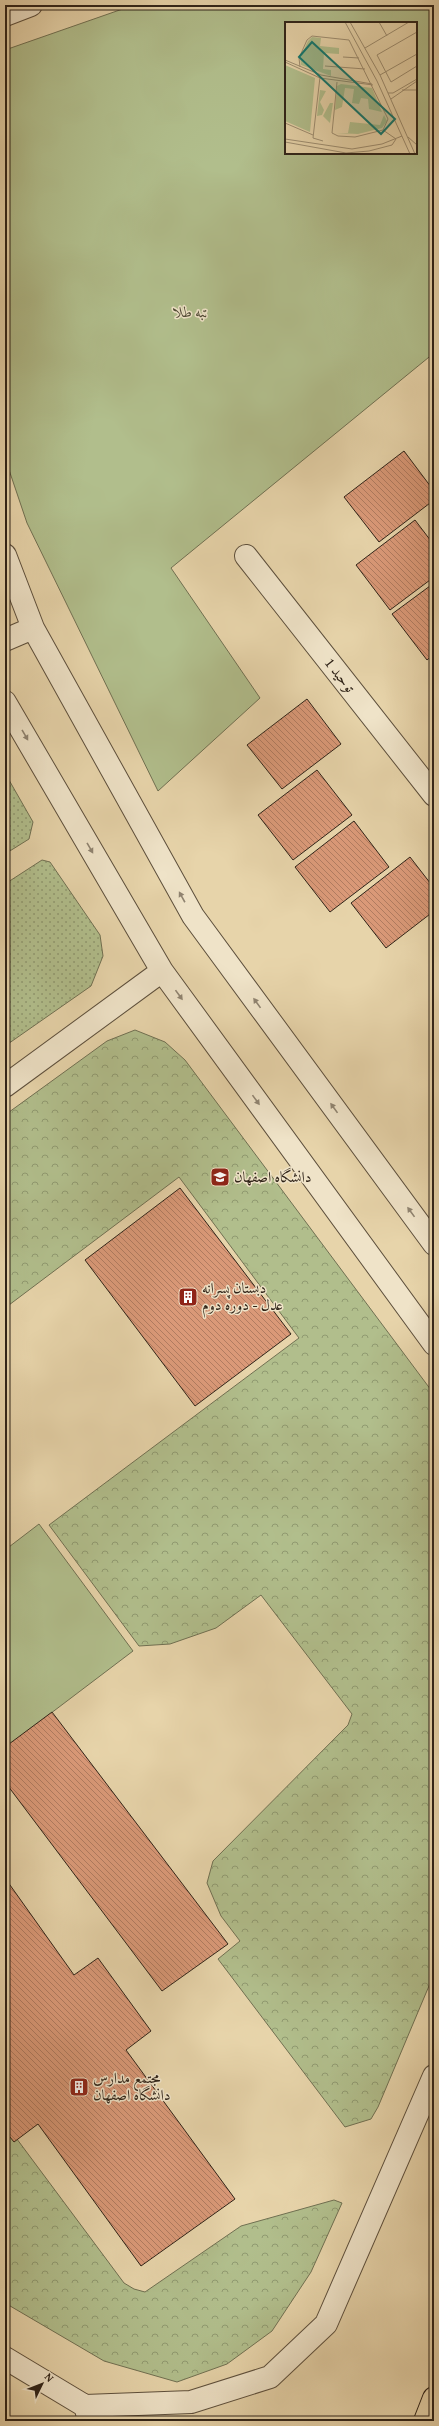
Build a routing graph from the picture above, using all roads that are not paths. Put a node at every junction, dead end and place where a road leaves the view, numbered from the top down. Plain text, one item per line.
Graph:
1 (31, 5) edge
2 (5, 15) edge
3 (5, 555) edge
4 (246, 556) dead end
5 (33, 628) junction
6 (5, 640) edge
7 (5, 702) edge
8 (434, 795) edge
9 (162, 971) junction
10 (5, 1086) edge
11 (434, 1244) edge
12 (434, 1344) edge
13 (434, 2076) edge
14 (5, 2358) edge
15 (434, 2398) edge
16 (87, 2414) edge
17 (424, 2421) edge

1 - 2 street
3 - 5 street
4 - 8 street, توحید 1
5 - 6 street
11 -> 5 street
7 -> 9 street
9 - 10 street
9 -> 12 street
13 - 16 street
14 - 16 street
15 - 17 main road

